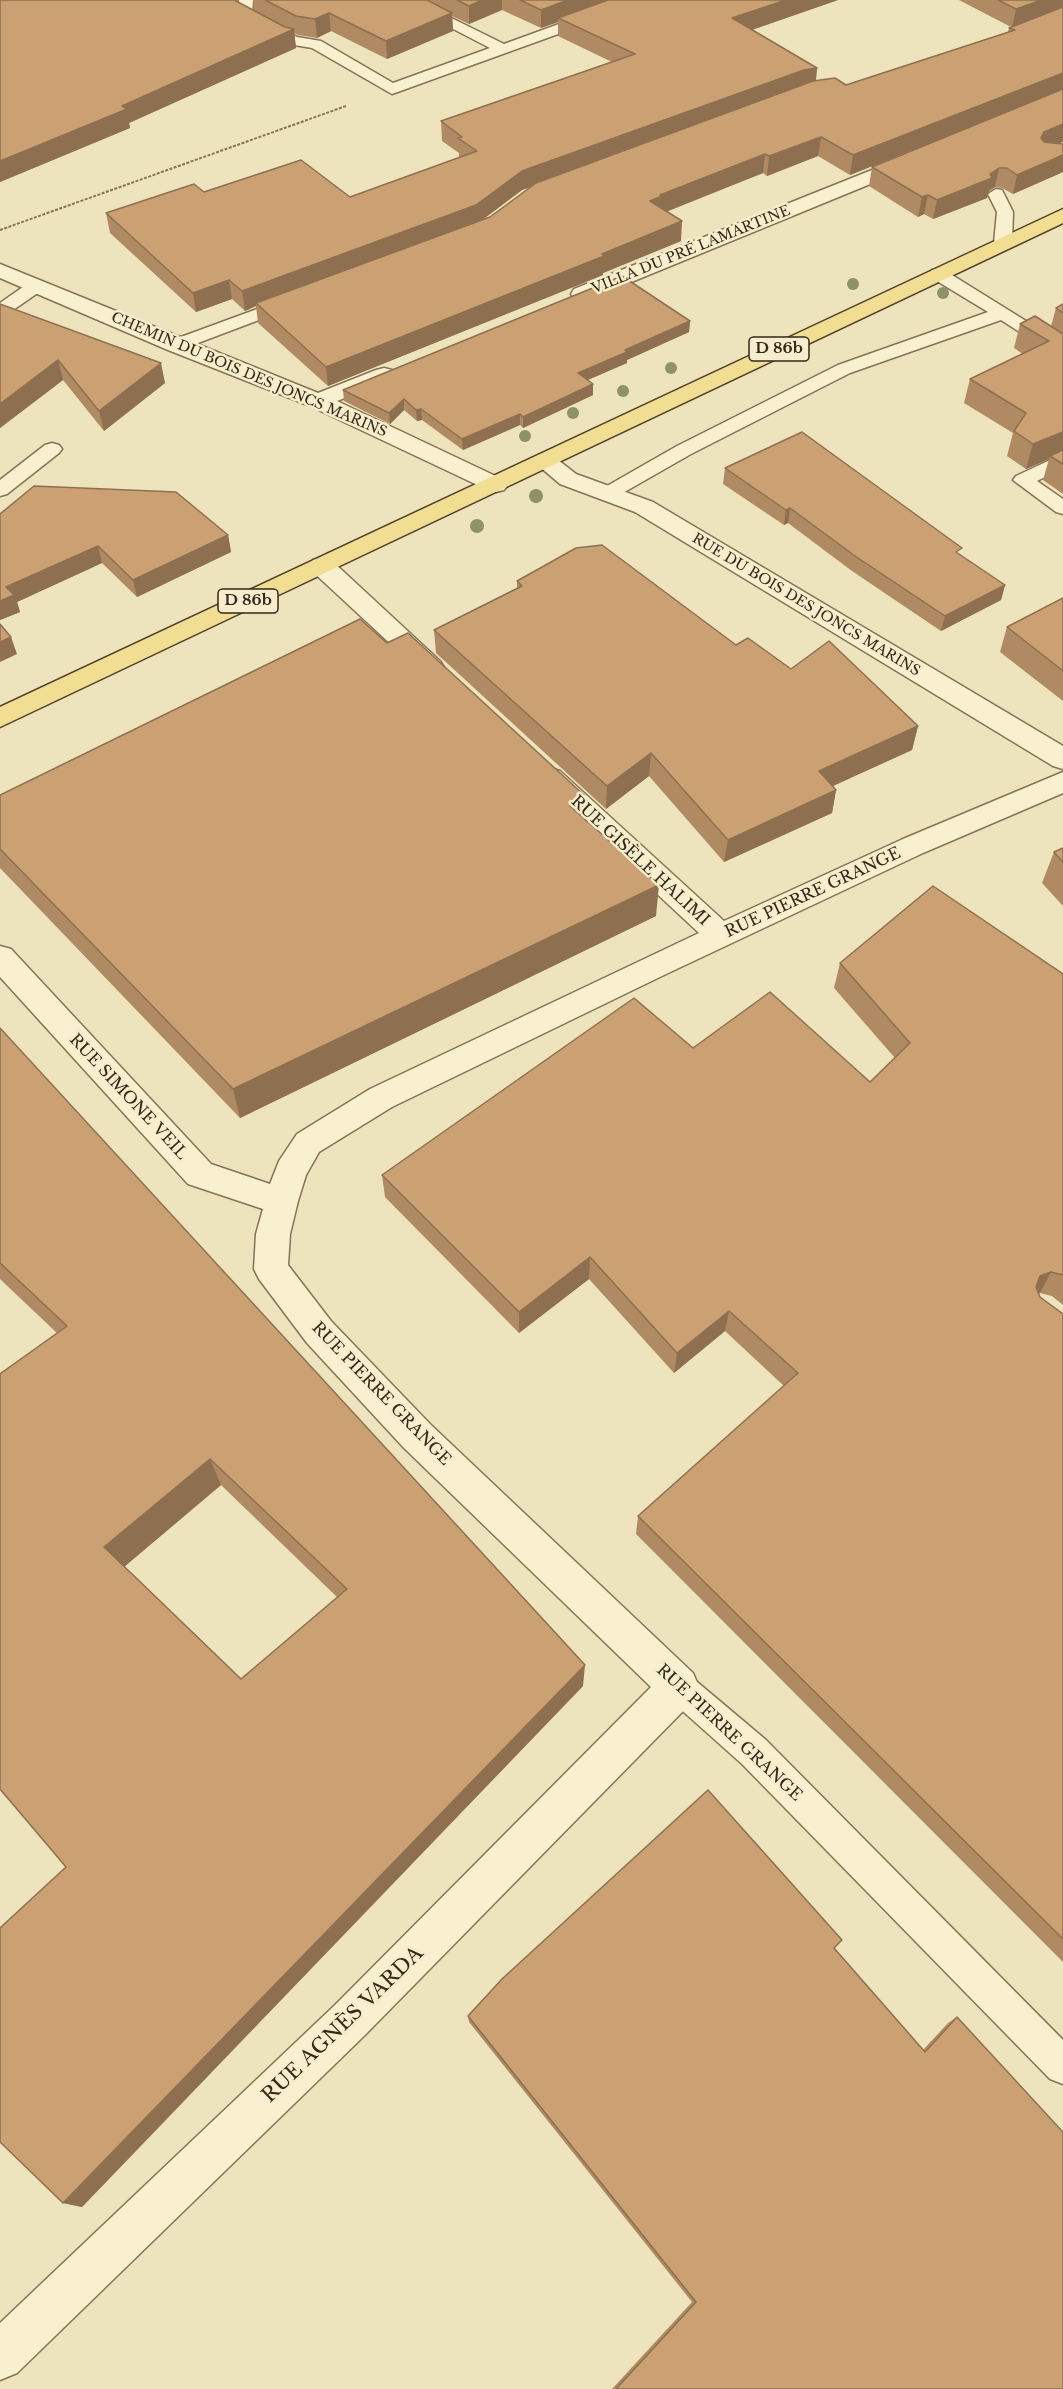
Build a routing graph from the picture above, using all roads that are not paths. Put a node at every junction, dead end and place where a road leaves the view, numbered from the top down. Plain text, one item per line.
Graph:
1 (246, 0) edge
2 (406, 0) edge
3 (639, 0) edge
4 (503, 49) junction
5 (930, 152) edge
6 (996, 194) edge
7 (1063, 215) edge
8 (1004, 243) junction
9 (0, 270) edge
10 (938, 274) junction
11 (36, 285) junction
12 (304, 297) edge
13 (558, 304) edge
14 (0, 311) edge
15 (1002, 313) junction
16 (1053, 321) dead end
17 (1032, 331) junction
18 (176, 345) junction
19 (1063, 352) edge
20 (405, 366) edge
21 (318, 401) junction
22 (52, 449) dead end
23 (1063, 460) edge
24 (545, 461) junction
25 (496, 485) junction
26 (0, 490) edge
27 (607, 494) junction
28 (1063, 508) edge
29 (322, 566) junction
30 (448, 684) edge
31 (0, 718) edge
32 (528, 757) edge
33 (1063, 759) edge
34 (1063, 782) edge
35 (721, 936) junction
36 (0, 957) edge
37 (281, 1201) junction
38 (679, 1687) junction
39 (1063, 2066) edge
40 (0, 2356) edge

1 - 4 lane
2 - 4 lane
3 - 4 lane
5 - 13 street, VILLA DU PRÉ LAMARTINE
6 - 8 lane
7 - 8 main road, D 86b
8 - 10 main road, D 86b
9 - 11 street, CHEMIN DU BOIS DES JONCS MARINS
10 - 15 lane
10 - 24 main road, D 86b
11 - 14 lane
11 - 18 street, CHEMIN DU BOIS DES JONCS MARINS
12 - 18 lane
15 - 17 lane
15 - 27 lane
16 - 17 lane
17 - 19 lane
18 - 21 street, CHEMIN DU BOIS DES JONCS MARINS
20 - 21 street
21 - 25 street, CHEMIN DU BOIS DES JONCS MARINS
22 - 26 lane
23 - 28 lane
24 - 25 main road, D 86b
24 - 27 street, RUE DU BOIS DES JONCS MARINS
25 - 29 main road, D 86b
27 - 33 street, RUE DU BOIS DES JONCS MARINS
29 - 30 street
29 - 31 main road, D 86b
32 - 35 street, RUE GISÈLE HALIMI
34 - 35 street, RUE PIERRE GRANGE
35 - 37 street, RUE PIERRE GRANGE
36 - 37 street, RUE SIMONE VEIL
37 - 38 street, RUE PIERRE GRANGE
38 - 39 lane, RUE PIERRE GRANGE
38 - 40 street, RUE AGNÈS VARDA

